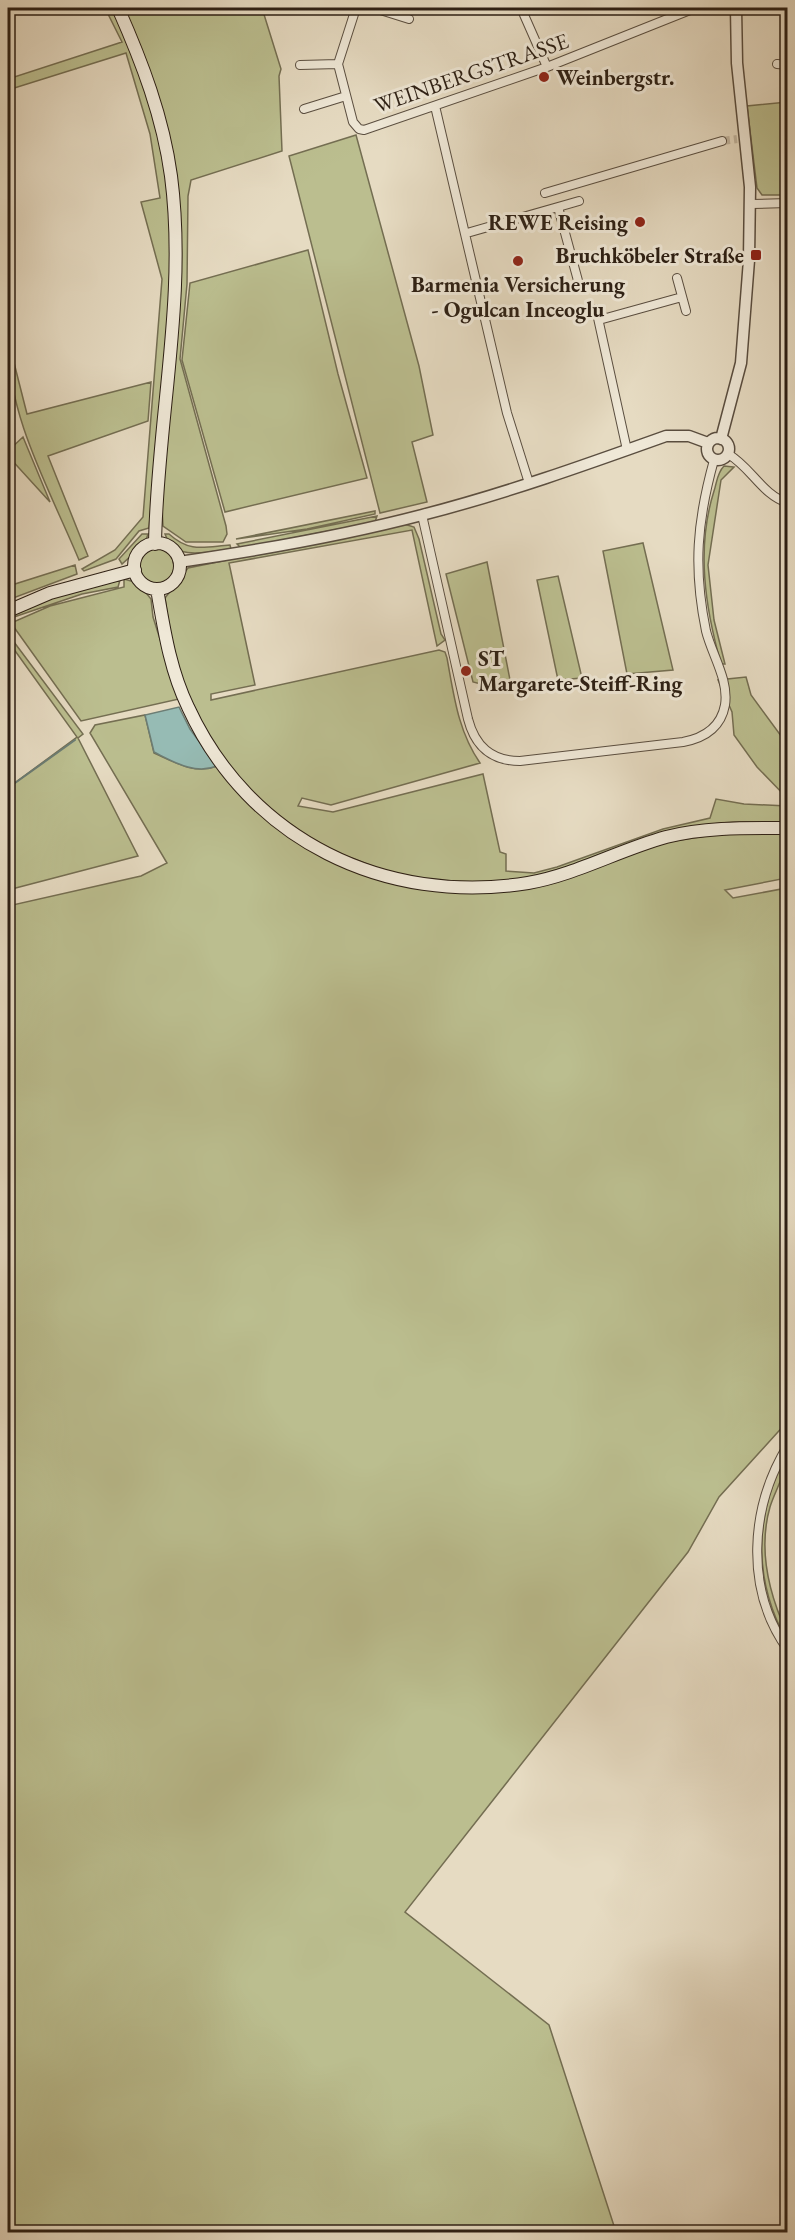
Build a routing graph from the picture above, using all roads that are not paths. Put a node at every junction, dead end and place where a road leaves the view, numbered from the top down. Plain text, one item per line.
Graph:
1 (118, 8) edge
2 (356, 8) edge
3 (374, 8) edge
4 (521, 8) edge
5 (695, 8) edge
6 (736, 8) edge
7 (409, 19) dead end
8 (338, 64) junction
9 (777, 64) dead end
10 (300, 65) dead end
11 (788, 65) edge
12 (547, 67) junction
13 (346, 96) junction
14 (435, 106) junction
15 (304, 109) dead end
16 (722, 141) tunnel mouth
17 (545, 193) dead end
18 (579, 201) dead end
19 (751, 204) junction
20 (788, 204) edge
21 (558, 207) junction
22 (467, 233) junction
23 (677, 278) dead end
24 (580, 288) dead end
25 (682, 297) junction
26 (596, 309) dead end
27 (686, 311) dead end
28 (599, 320) junction
29 (721, 439) junction
30 (708, 443) junction
31 (627, 450) junction
32 (728, 454) junction
33 (714, 460) junction
34 (529, 483) junction
35 (788, 503) edge
36 (422, 515) junction
37 (155, 544) junction
38 (179, 562) junction
39 (135, 570) junction
40 (157, 589) junction
41 (8, 611) edge
42 (788, 828) edge
43 (788, 1445) edge
44 (788, 1650) edge

1 - 37 main road
2 - 8 street
3 - 7 street
4 - 12 street
5 - 12 street, WEINBERGSTRASSE
6 - 19 street
8 - 10 street
8 - 13 street
9 - 11 street
12 - 14 street, WEINBERGSTRASSE
13 - 14 street, WEINBERGSTRASSE
13 - 15 street
14 - 22 street
16 - 17 street
18 - 21 street
19 - 20 street
19 - 29 street
21 - 22 street
21 - 24 street
22 - 34 street
23 - 25 street
25 - 27 street
25 - 28 street
26 - 28 street
28 - 31 street
29 - 30 street
29 - 32 street
30 - 31 street
30 - 33 street
31 - 34 street
32 - 33 street
32 - 35 street
33 - 36 street
34 - 36 street
36 - 38 street
37 - 38 main road
37 - 39 main road
38 - 40 main road
39 - 40 main road
39 - 41 main road
40 - 42 main road
43 - 44 street

